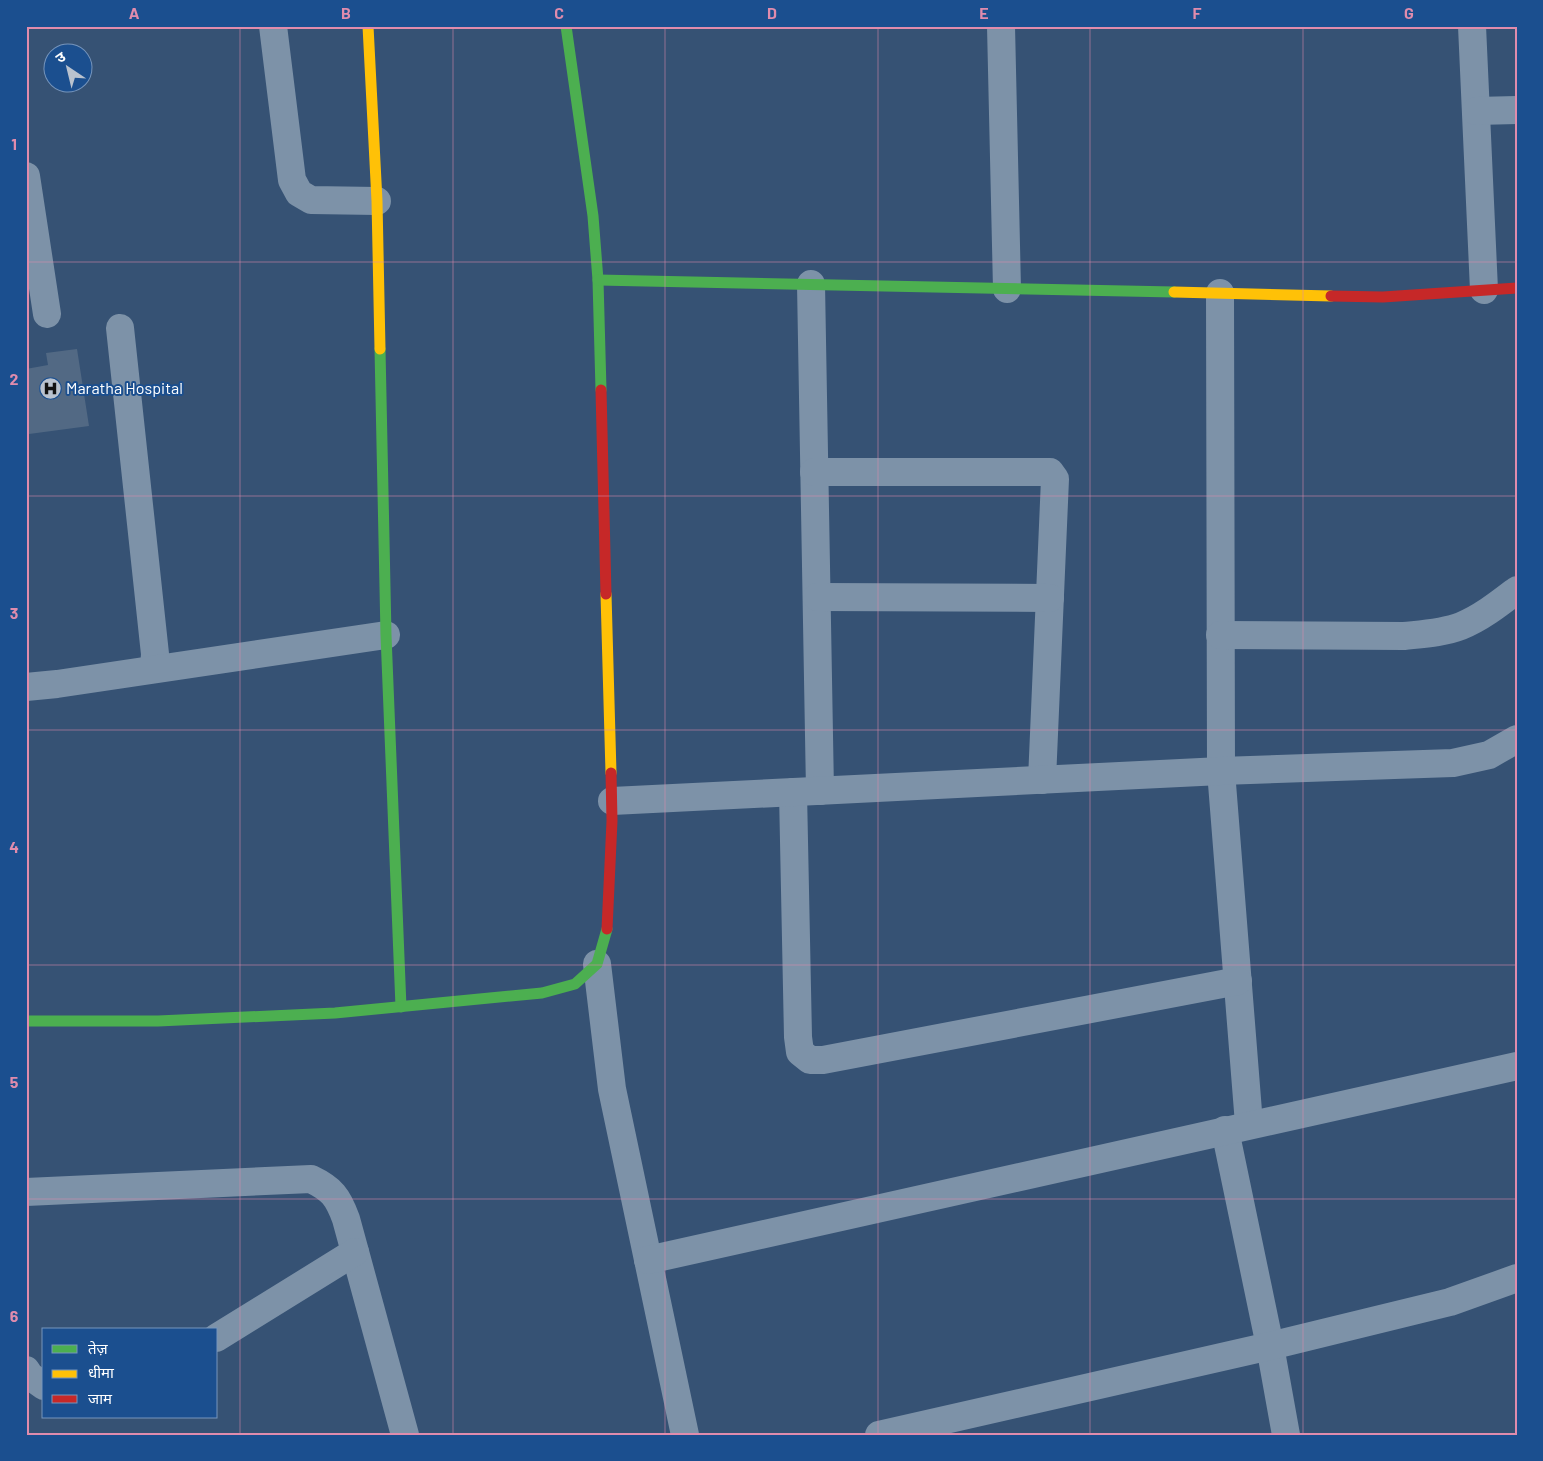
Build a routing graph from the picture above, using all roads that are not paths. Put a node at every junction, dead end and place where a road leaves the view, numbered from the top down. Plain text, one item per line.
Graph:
1 (273, 26) edge
2 (368, 26) edge
3 (566, 26) edge
4 (1002, 26) edge
5 (1472, 26) edge
6 (1517, 110) edge
7 (1476, 111) junction
8 (26, 176) edge
9 (377, 201) junction
10 (598, 280) junction
11 (811, 284) junction
12 (1517, 288) edge
13 (1007, 289) junction
14 (1484, 290) junction
15 (1220, 293) junction
16 (46, 314) dead end
17 (120, 328) dead end
18 (814, 472) junction
19 (1517, 590) edge
20 (817, 597) junction
21 (1050, 598) junction
22 (386, 635) junction
23 (1220, 635) junction
24 (154, 669) junction
25 (26, 687) edge
26 (1517, 740) edge
27 (1221, 771) junction
28 (1042, 780) junction
29 (820, 791) junction
30 (793, 792) junction
31 (612, 801) junction
32 (597, 964) junction
33 (1238, 981) junction
34 (402, 1006) junction
35 (26, 1021) edge
36 (1517, 1066) edge
37 (1237, 1127) junction
38 (26, 1192) edge
39 (355, 1252) junction
40 (648, 1260) junction
41 (1517, 1278) edge
42 (218, 1337) edge
43 (1270, 1346) junction
44 (26, 1370) edge
45 (42, 1385) edge
46 (405, 1435) edge
47 (685, 1435) edge
48 (880, 1435) edge
49 (1286, 1435) edge

1 - 9 street
2 - 9 street
3 - 10 street
4 - 13 street
5 - 7 street
6 - 7 street
7 - 14 street
8 - 16 street
9 - 22 street
10 - 11 street
10 - 31 street
11 - 13 street
11 - 18 street
12 - 14 street
13 - 15 street
14 - 15 street
15 - 23 street
17 - 24 street
18 - 20 street
18 - 21 street
19 - 23 street
20 - 21 street
20 - 29 street
21 - 28 street
22 - 24 street
22 - 34 street
23 - 27 street
24 - 25 street
26 - 27 street
27 - 28 street
27 - 33 street
28 - 29 street
29 - 30 street
30 - 31 street
30 - 33 street
31 - 32 street
32 - 34 street
32 - 40 street
33 - 37 street
34 - 35 street
36 - 37 street
37 - 40 street
37 - 43 street
38 - 39 street
39 - 42 street
39 - 46 street
40 - 47 street
41 - 43 street
43 - 48 street
43 - 49 street
44 - 45 street

